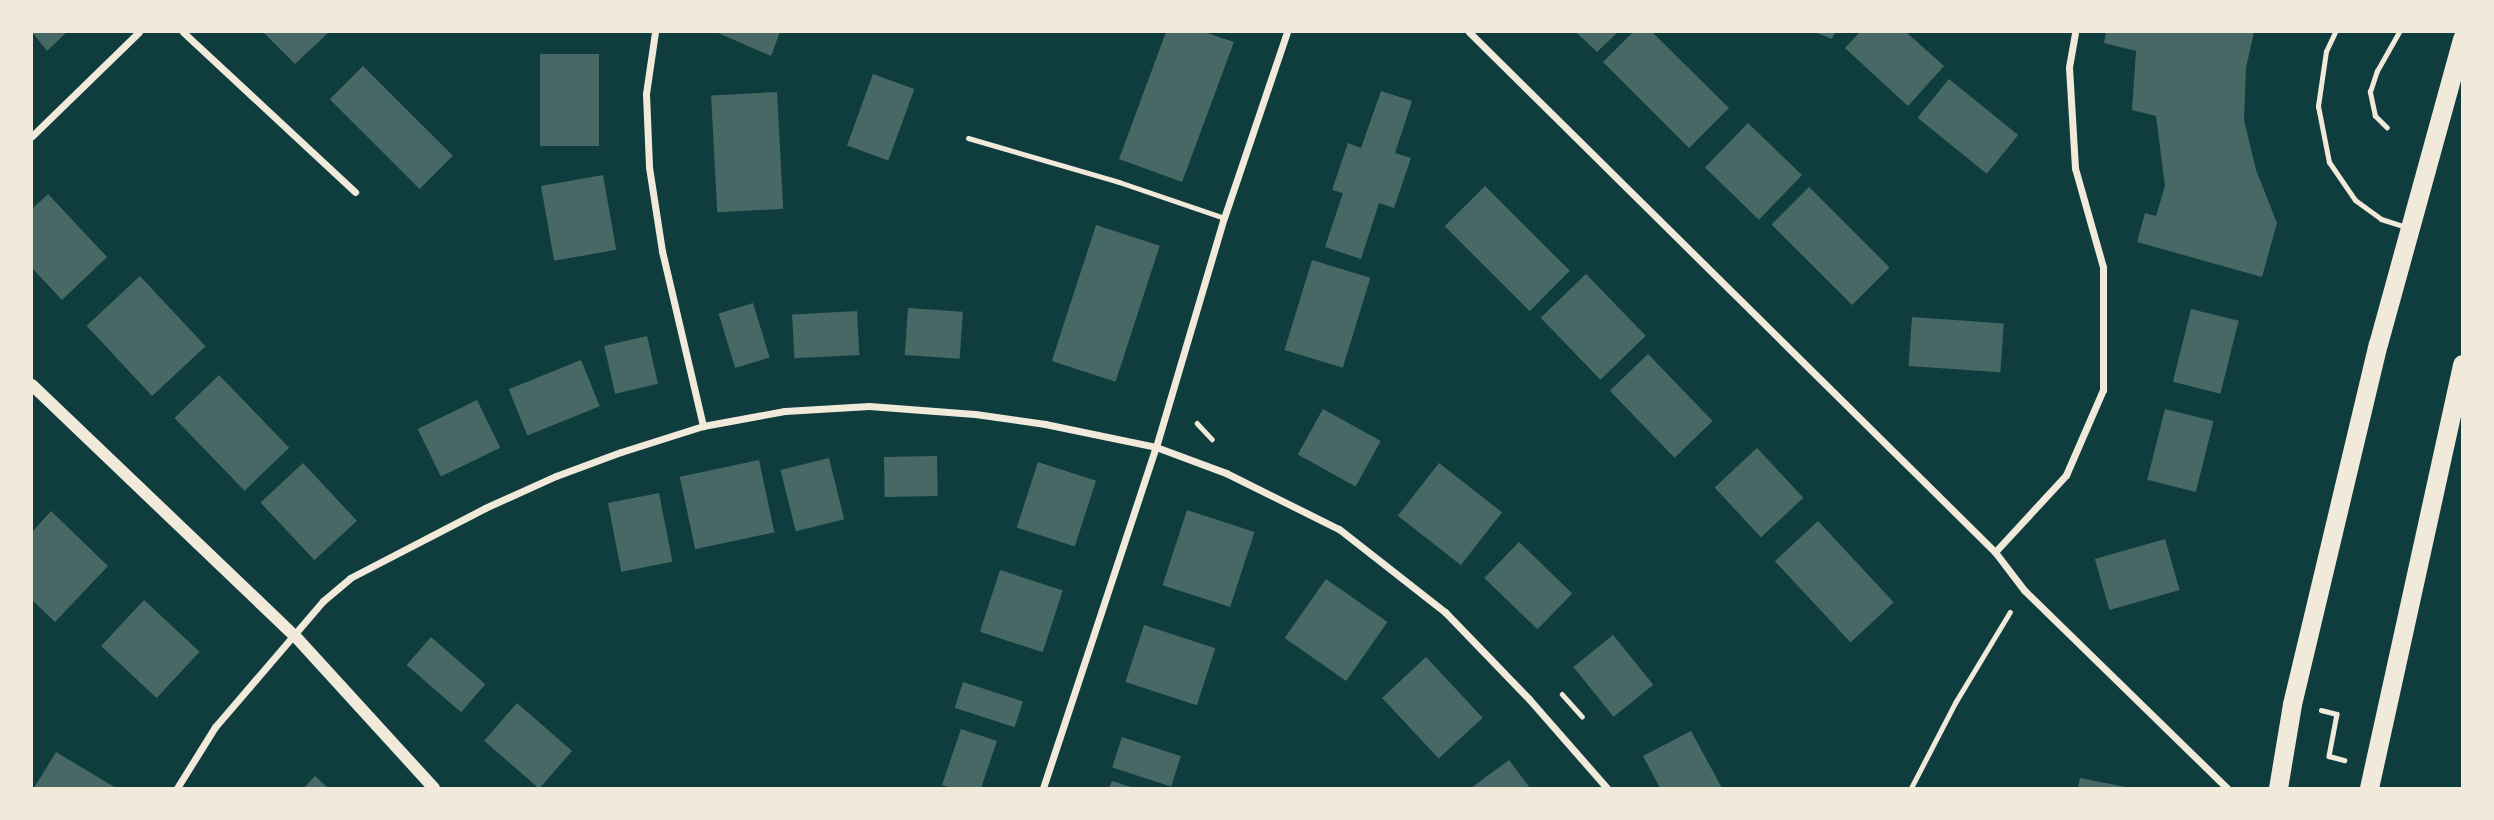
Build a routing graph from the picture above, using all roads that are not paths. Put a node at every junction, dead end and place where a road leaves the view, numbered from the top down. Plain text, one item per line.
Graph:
1 (139, 32) edge
2 (183, 32) edge
3 (655, 32) edge
4 (1287, 32) edge
5 (1469, 32) edge
6 (2075, 32) edge
7 (2335, 32) edge
8 (2462, 38) edge
9 (32, 136) edge
10 (968, 138) dead end
11 (355, 192) dead end
12 (1224, 218) junction
13 (2408, 228) junction
14 (2462, 364) edge
15 (32, 385) edge
16 (703, 426) junction
17 (1156, 447) junction
18 (1995, 552) junction
19 (295, 636) junction
20 (177, 789) edge
21 (434, 789) edge
22 (1043, 789) edge
23 (1607, 789) edge
24 (2228, 789) edge
25 (2278, 789) edge
26 (2369, 789) edge

1 - 9 street
2 - 11 street
3 - 16 street
4 - 12 street
5 - 18 street
6 - 18 street
7 - 13 lane
8 - 13 highway
10 - 12 lane
12 - 17 street
13 - 25 highway
14 - 26 highway
15 - 19 street
16 - 17 street
16 - 19 street
17 - 22 street
17 - 23 street
18 - 24 street
19 - 20 street
19 - 21 street

